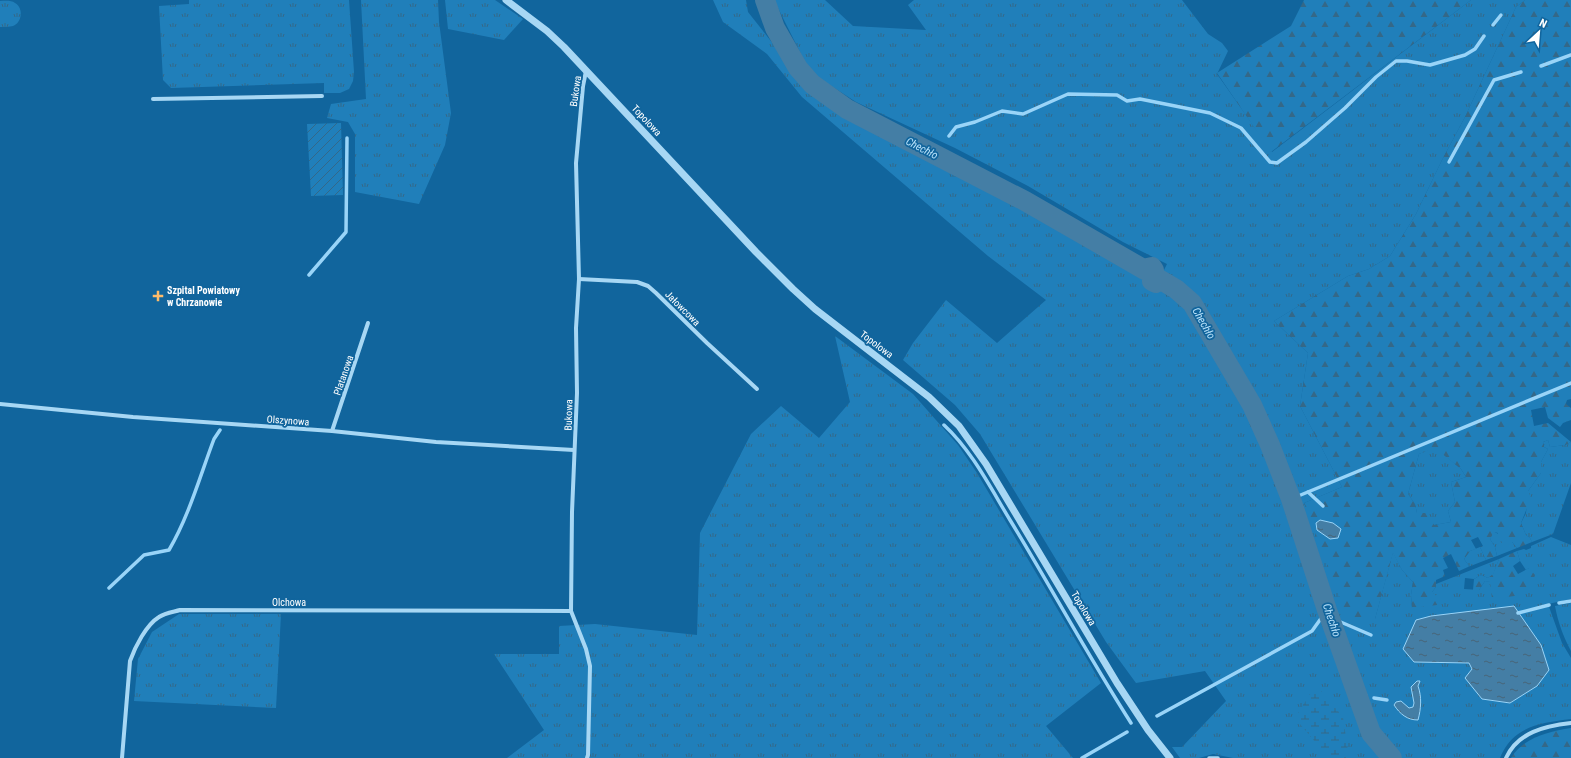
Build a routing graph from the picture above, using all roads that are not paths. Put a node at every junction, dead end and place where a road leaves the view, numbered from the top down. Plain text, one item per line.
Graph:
1 (506, 0) edge
2 (586, 70) junction
3 (322, 96) dead end
4 (153, 99) dead end
5 (579, 279) junction
6 (368, 323) dead end
7 (757, 389) dead end
8 (0, 404) edge
9 (332, 431) junction
10 (574, 450) junction
11 (571, 611) junction
12 (1571, 722) edge
13 (122, 758) edge
14 (587, 758) edge
15 (1170, 758) edge
16 (1209, 758) edge
17 (1214, 758) edge
18 (1218, 758) edge
19 (1506, 758) edge

1 - 2 street, Topolowa
2 - 5 street, Bukowa
2 - 15 street, Topolowa
3 - 4 street
5 - 7 street, Jałowcowa
5 - 10 street, Bukowa
6 - 9 street, Platanowa
8 - 9 street, Olszynowa
9 - 10 street, Olszynowa
10 - 11 street, Bukowa
11 - 13 street, Olchowa
11 - 14 street, Bukowa
12 - 19 street
16 - 17 street
17 - 18 street

